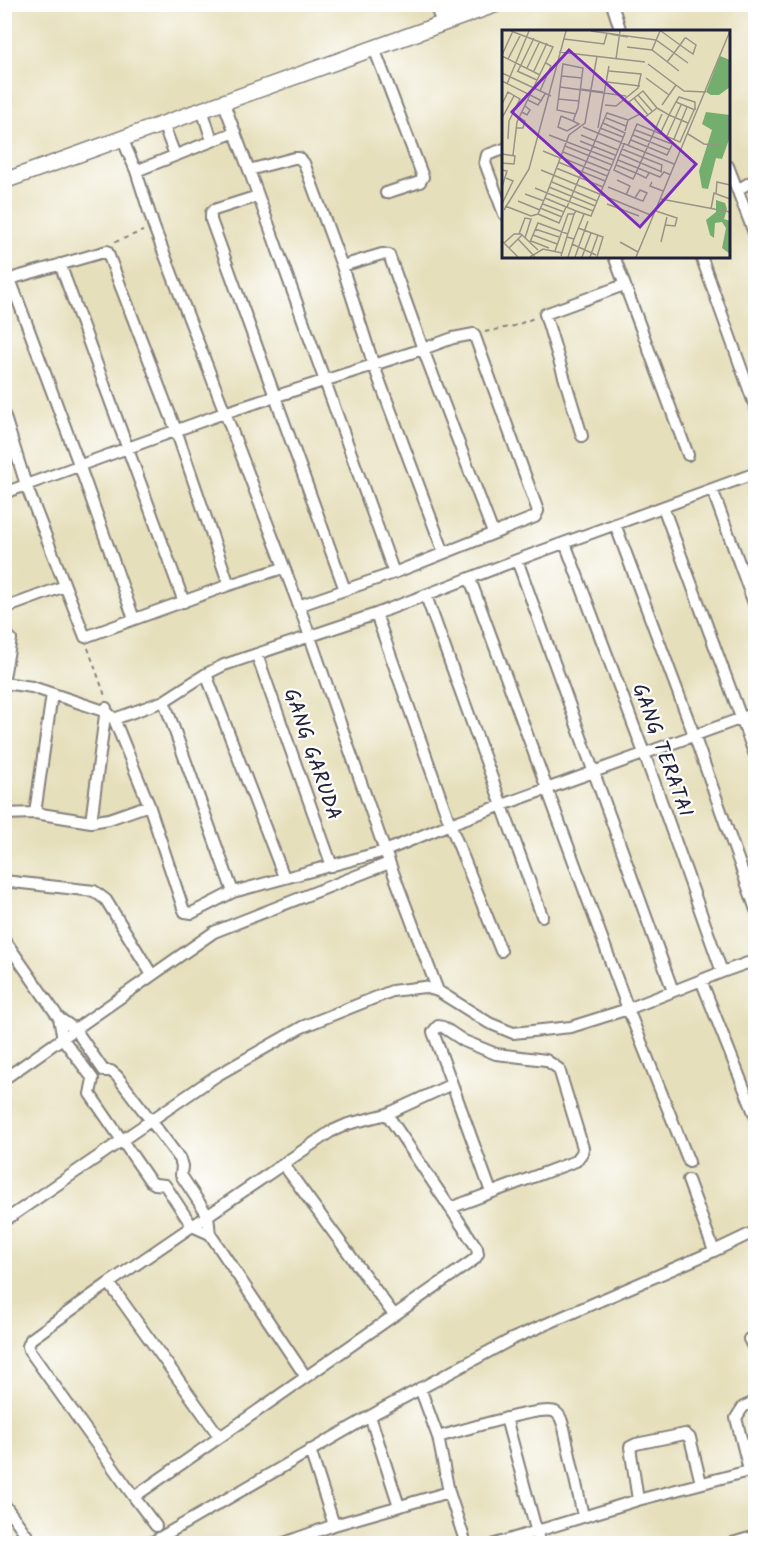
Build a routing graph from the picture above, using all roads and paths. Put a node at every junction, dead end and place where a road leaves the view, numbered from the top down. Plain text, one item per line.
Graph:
1 (434, 4) edge
2 (497, 4) edge
3 (612, 4) edge
4 (442, 24) junction
5 (620, 30) edge
6 (374, 48) junction
7 (223, 101) junction
8 (202, 109) junction
9 (163, 124) junction
10 (235, 132) junction
11 (122, 138) junction
12 (212, 141) junction
13 (502, 150) edge
14 (175, 155) junction
15 (730, 169) edge
16 (136, 171) junction
17 (249, 171) junction
18 (756, 179) edge
19 (4, 181) edge
20 (737, 190) junction
21 (386, 193) dead end
22 (258, 196) junction
23 (502, 209) edge
24 (154, 228) junction
25 (756, 238) edge
26 (107, 251) junction
27 (615, 258) edge
28 (702, 258) edge
29 (60, 264) junction
30 (342, 266) junction
31 (7, 280) edge
32 (624, 285) junction
33 (545, 314) junction
34 (474, 334) junction
35 (423, 349) junction
36 (374, 366) junction
37 (324, 381) junction
38 (753, 394) edge
39 (276, 396) junction
40 (756, 409) edge
41 (224, 413) junction
42 (6, 422) edge
43 (176, 430) junction
44 (582, 436) dead end
45 (128, 448) junction
46 (688, 454) dead end
47 (80, 466) junction
48 (756, 473) edge
49 (26, 485) junction
50 (712, 489) junction
51 (4, 493) edge
52 (663, 507) junction
53 (615, 524) junction
54 (493, 533) junction
55 (565, 543) junction
56 (444, 553) junction
57 (517, 560) junction
58 (282, 568) junction
59 (394, 573) junction
60 (470, 579) junction
61 (229, 585) junction
62 (65, 586) junction
63 (345, 590) junction
64 (426, 596) junction
65 (184, 602) junction
66 (4, 603) edge
67 (756, 609) edge
68 (300, 610) junction
69 (376, 614) junction
70 (134, 619) junction
71 (4, 632) edge
72 (308, 634) junction
73 (85, 637) junction
74 (257, 655) junction
75 (206, 674) junction
76 (4, 677) edge
77 (4, 683) edge
78 (52, 694) junction
79 (164, 701) junction
80 (108, 710) junction
81 (756, 713) edge
82 (741, 718) junction
83 (694, 735) junction
84 (644, 753) junction
85 (756, 758) edge
86 (593, 772) junction
87 (548, 789) junction
88 (149, 805) junction
89 (501, 806) junction
90 (35, 813) junction
91 (4, 814) edge
92 (92, 822) junction
93 (450, 824) junction
94 (385, 851) junction
95 (389, 863) junction
96 (332, 866) junction
97 (284, 878) junction
98 (4, 881) edge
99 (233, 892) junction
100 (756, 910) edge
101 (542, 916) dead end
102 (4, 939) edge
103 (501, 951) dead end
104 (756, 960) edge
105 (722, 972) junction
106 (152, 975) junction
107 (701, 980) junction
108 (673, 991) junction
109 (438, 992) junction
110 (628, 1009) junction
111 (59, 1018) junction
112 (75, 1029) junction
113 (63, 1039) junction
114 (104, 1071) junction
115 (4, 1079) edge
116 (93, 1079) junction
117 (452, 1084) junction
118 (387, 1114) junction
119 (756, 1118) edge
120 (150, 1119) junction
121 (122, 1138) junction
122 (688, 1162) dead end
123 (284, 1164) junction
124 (181, 1175) junction
125 (688, 1180) dead end
126 (165, 1185) junction
127 (491, 1192) junction
128 (450, 1208) junction
129 (208, 1216) junction
130 (4, 1221) edge
131 (192, 1226) junction
132 (756, 1231) edge
133 (210, 1234) junction
134 (714, 1251) junction
135 (109, 1283) junction
136 (394, 1315) junction
137 (749, 1339) dead end
138 (756, 1353) edge
139 (306, 1377) junction
140 (420, 1388) junction
141 (756, 1401) edge
142 (370, 1416) junction
143 (506, 1418) junction
144 (219, 1436) junction
145 (438, 1437) junction
146 (310, 1450) junction
147 (752, 1470) edge
148 (701, 1483) junction
149 (449, 1492) junction
150 (134, 1497) junction
151 (638, 1500) junction
152 (4, 1504) edge
153 (399, 1506) junction
154 (583, 1516) junction
155 (334, 1525) junction
156 (156, 1526) dead end
157 (537, 1530) junction
158 (756, 1536) edge
159 (33, 1544) edge
160 (149, 1544) edge
161 (281, 1544) edge
162 (466, 1544) edge
163 (495, 1544) edge
164 (540, 1544) edge
165 (729, 1544) edge

1 - 4 street
2 - 4 main road
3 - 5 street
4 - 6 main road
6 - 7 main road
6 - 21 street
7 - 8 main road
7 - 10 street
8 - 9 main road
8 - 12 street
9 - 11 main road
9 - 14 street
10 - 12 street
10 - 17 street
11 - 16 street
11 - 19 main road
12 - 14 street
13 - 23 street
14 - 16 street
15 - 20 street
16 - 24 street
17 - 22 street
17 - 30 street
18 - 20 street
20 - 25 street
22 - 37 street
22 - 39 street
24 - 26 path
24 - 41 street
26 - 29 street
26 - 43 street
27 - 32 street
28 - 38 street
29 - 31 street
29 - 45 street
30 - 35 street
30 - 36 street
31 - 47 street
32 - 33 street
32 - 46 street
33 - 34 path
33 - 44 street
34 - 35 street
34 - 54 street
35 - 36 street
35 - 54 street
36 - 37 street
36 - 56 street
37 - 39 street
37 - 59 street
38 - 40 street
39 - 41 street
39 - 63 street
41 - 43 street
41 - 58 street
42 - 49 street
43 - 45 street
43 - 61 street
45 - 47 street
45 - 65 street
47 - 49 street
47 - 70 street
48 - 50 street
49 - 51 street
49 - 62 street
50 - 52 street
50 - 67 street
52 - 53 street
52 - 82 street
53 - 55 street
53 - 83 street
54 - 56 street
55 - 57 street
55 - 84 street, GANG TERATAI
56 - 59 street
57 - 60 street
57 - 86 street
58 - 61 street
58 - 68 street
59 - 63 street
60 - 64 street
60 - 87 street
61 - 65 street
62 - 66 street
62 - 73 street
63 - 68 street
64 - 69 street
64 - 89 street
65 - 70 street
68 - 72 street
69 - 72 street
69 - 93 street
70 - 73 street
71 - 76 street
72 - 74 street
72 - 94 street
73 - 80 path
74 - 75 street
74 - 96 street, GANG GARUDA
75 - 79 street
75 - 97 street
77 - 78 street
78 - 80 street
78 - 90 street
79 - 80 street
79 - 99 street
80 - 88 street
80 - 92 street
81 - 82 street
82 - 83 street
82 - 85 street
83 - 84 street
83 - 100 street
84 - 86 street
84 - 105 street, GANG TERATAI
86 - 87 street
86 - 108 street
87 - 89 street
87 - 110 street
88 - 92 street
88 - 99 street
89 - 93 street
89 - 101 street
90 - 91 street
90 - 92 street
93 - 94 street
93 - 103 street
94 - 95 street
94 - 96 street
95 - 106 street
95 - 109 street
96 - 97 street
97 - 99 street
98 - 106 street
102 - 111 street
104 - 105 street
105 - 107 street
106 - 112 street
107 - 108 street
107 - 119 street
108 - 110 street
109 - 110 street
109 - 120 street
110 - 122 street
111 - 112 street
111 - 113 street
112 - 113 street
112 - 114 street
113 - 115 street
113 - 116 street
114 - 116 street
114 - 120 street
116 - 121 street
117 - 118 street
117 - 127 street
117 - 127 street
118 - 123 street
118 - 128 street
120 - 121 street
120 - 124 street
121 - 126 street
121 - 130 street
123 - 129 street
123 - 136 street
124 - 126 street
124 - 129 street
125 - 134 street
126 - 131 street
127 - 128 street
128 - 136 street
129 - 131 street
129 - 133 street
131 - 133 street
131 - 135 street
132 - 134 street
133 - 139 street
134 - 140 street
135 - 144 street
135 - 150 street
136 - 139 street
137 - 138 street
139 - 144 street
140 - 142 street
140 - 145 street
141 - 147 street
142 - 146 street
142 - 153 street
143 - 145 street
143 - 154 street
143 - 157 street
144 - 150 street
145 - 149 street
146 - 155 street
146 - 160 street
147 - 148 street
148 - 151 street
148 - 151 street
149 - 153 street
149 - 162 street
150 - 156 street
151 - 154 street
152 - 159 street
153 - 155 street
154 - 157 street
155 - 161 street
157 - 163 street
157 - 164 street
158 - 165 street

